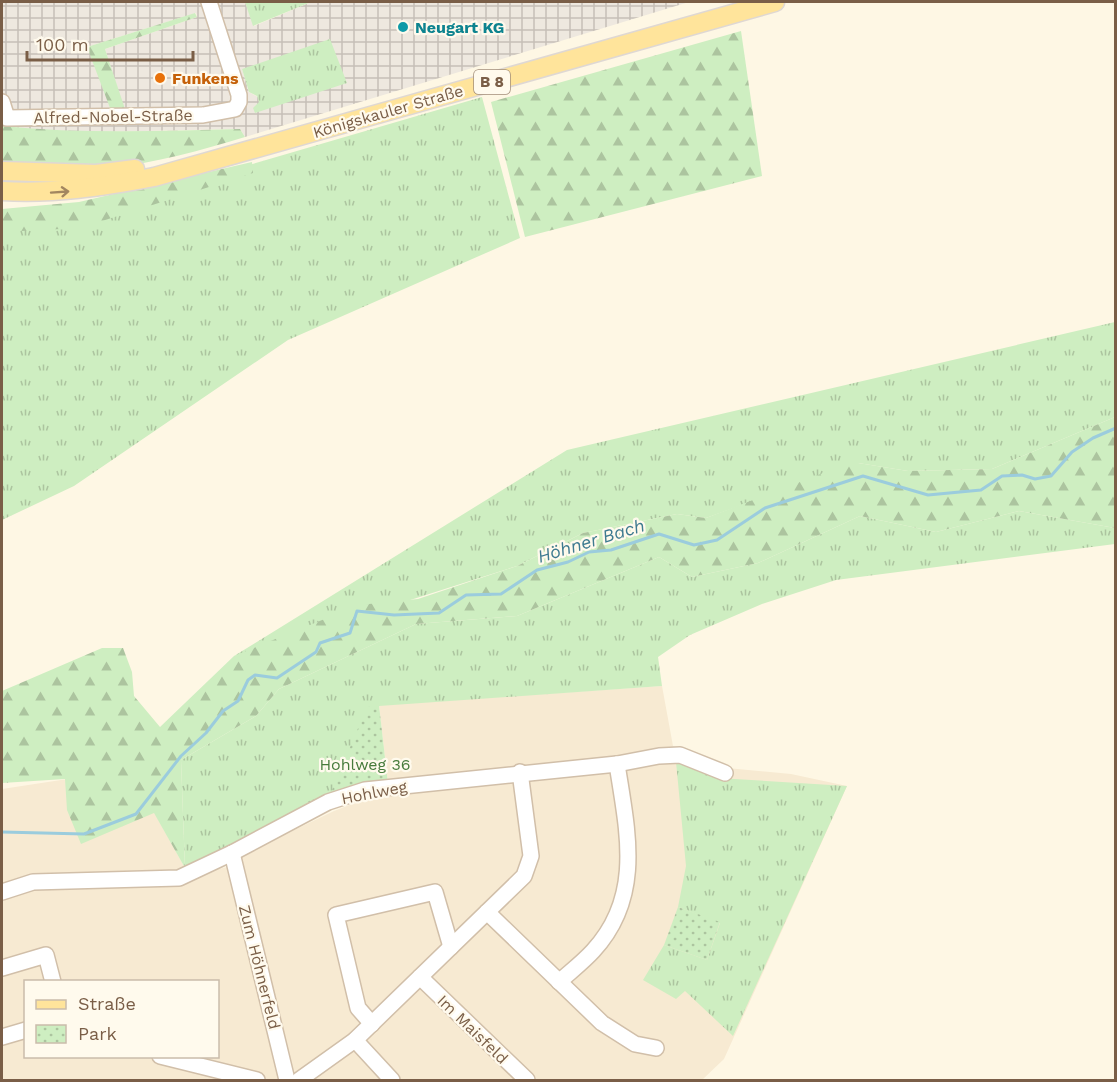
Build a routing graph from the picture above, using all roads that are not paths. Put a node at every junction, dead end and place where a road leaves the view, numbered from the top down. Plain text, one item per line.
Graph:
1 (209, 2) edge
2 (775, 2) edge
3 (2, 102) edge
4 (208, 160) junction
5 (2, 171) edge
6 (2, 191) edge
7 (617, 764) junction
8 (520, 772) junction
9 (725, 773) dead end
10 (232, 853) junction
11 (2, 892) edge
12 (487, 912) junction
13 (450, 947) junction
14 (2, 968) edge
15 (420, 977) junction
16 (53, 980) edge
17 (559, 982) junction
18 (372, 1024) junction
19 (24, 1031) edge
20 (2, 1037) edge
21 (355, 1041) junction
22 (656, 1048) dead end
23 (168, 1058) edge
24 (257, 1080) edge
25 (287, 1080) edge
26 (299, 1080) edge
27 (392, 1080) edge
28 (527, 1080) edge

1 - 3 street, Alfred-Nobel-Straße
2 - 4 main road, Königskauler Straße / B 8
4 - 5 main road, Königskauler Straße / B 8
6 -> 4 main road, Königskauler Straße / B 8
7 - 8 street, Hohlweg
7 - 9 street, Hohlweg
7 - 17 street
8 - 10 street, Hohlweg
8 - 12 street
10 - 11 street, Hohlweg
10 - 25 street, Zum Höhnerfeld
12 - 13 street
12 - 17 street
13 - 15 street
13 - 18 street
14 - 16 street
15 - 18 street
15 - 28 street, Im Maisfeld
17 - 22 street
18 - 21 street
19 - 20 street
21 - 26 street
21 - 27 street
23 - 24 street

